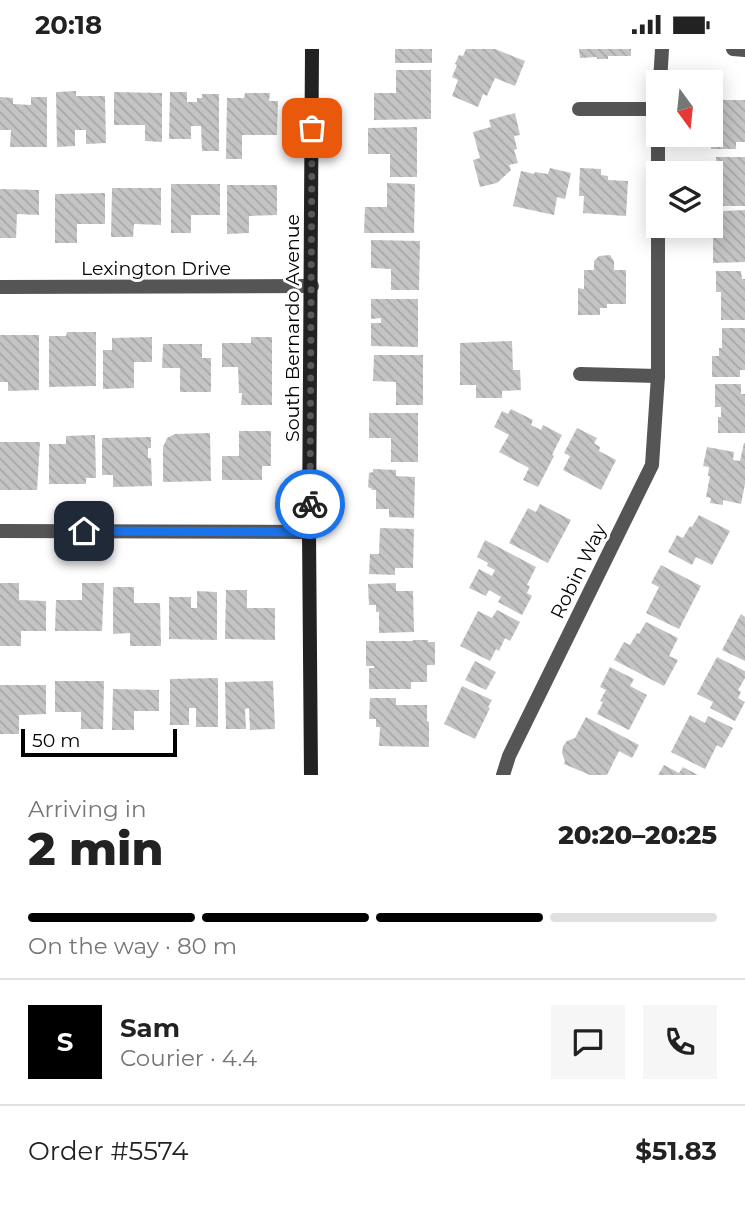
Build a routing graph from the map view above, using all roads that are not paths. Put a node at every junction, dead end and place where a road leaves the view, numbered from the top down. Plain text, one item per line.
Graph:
1 (313, 49) edge
2 (662, 49) edge
3 (733, 49) edge
4 (745, 50) edge
5 (661, 70) edge
6 (579, 109) dead end
7 (646, 109) edge
8 (658, 238) edge
9 (312, 286) junction
10 (0, 287) edge
11 (580, 374) dead end
12 (658, 376) junction
13 (0, 531) edge
14 (309, 532) junction
15 (312, 775) edge
16 (503, 775) edge

1 - 9 street, South Bernardo Avenue
2 - 5 street
3 - 4 street
6 - 7 street
8 - 12 street, Robin Way
9 - 10 street, Lexington Drive
9 - 14 street, South Bernardo Avenue
11 - 12 street
12 - 16 street, Robin Way
13 - 14 street
14 - 15 street, South Bernardo Avenue

